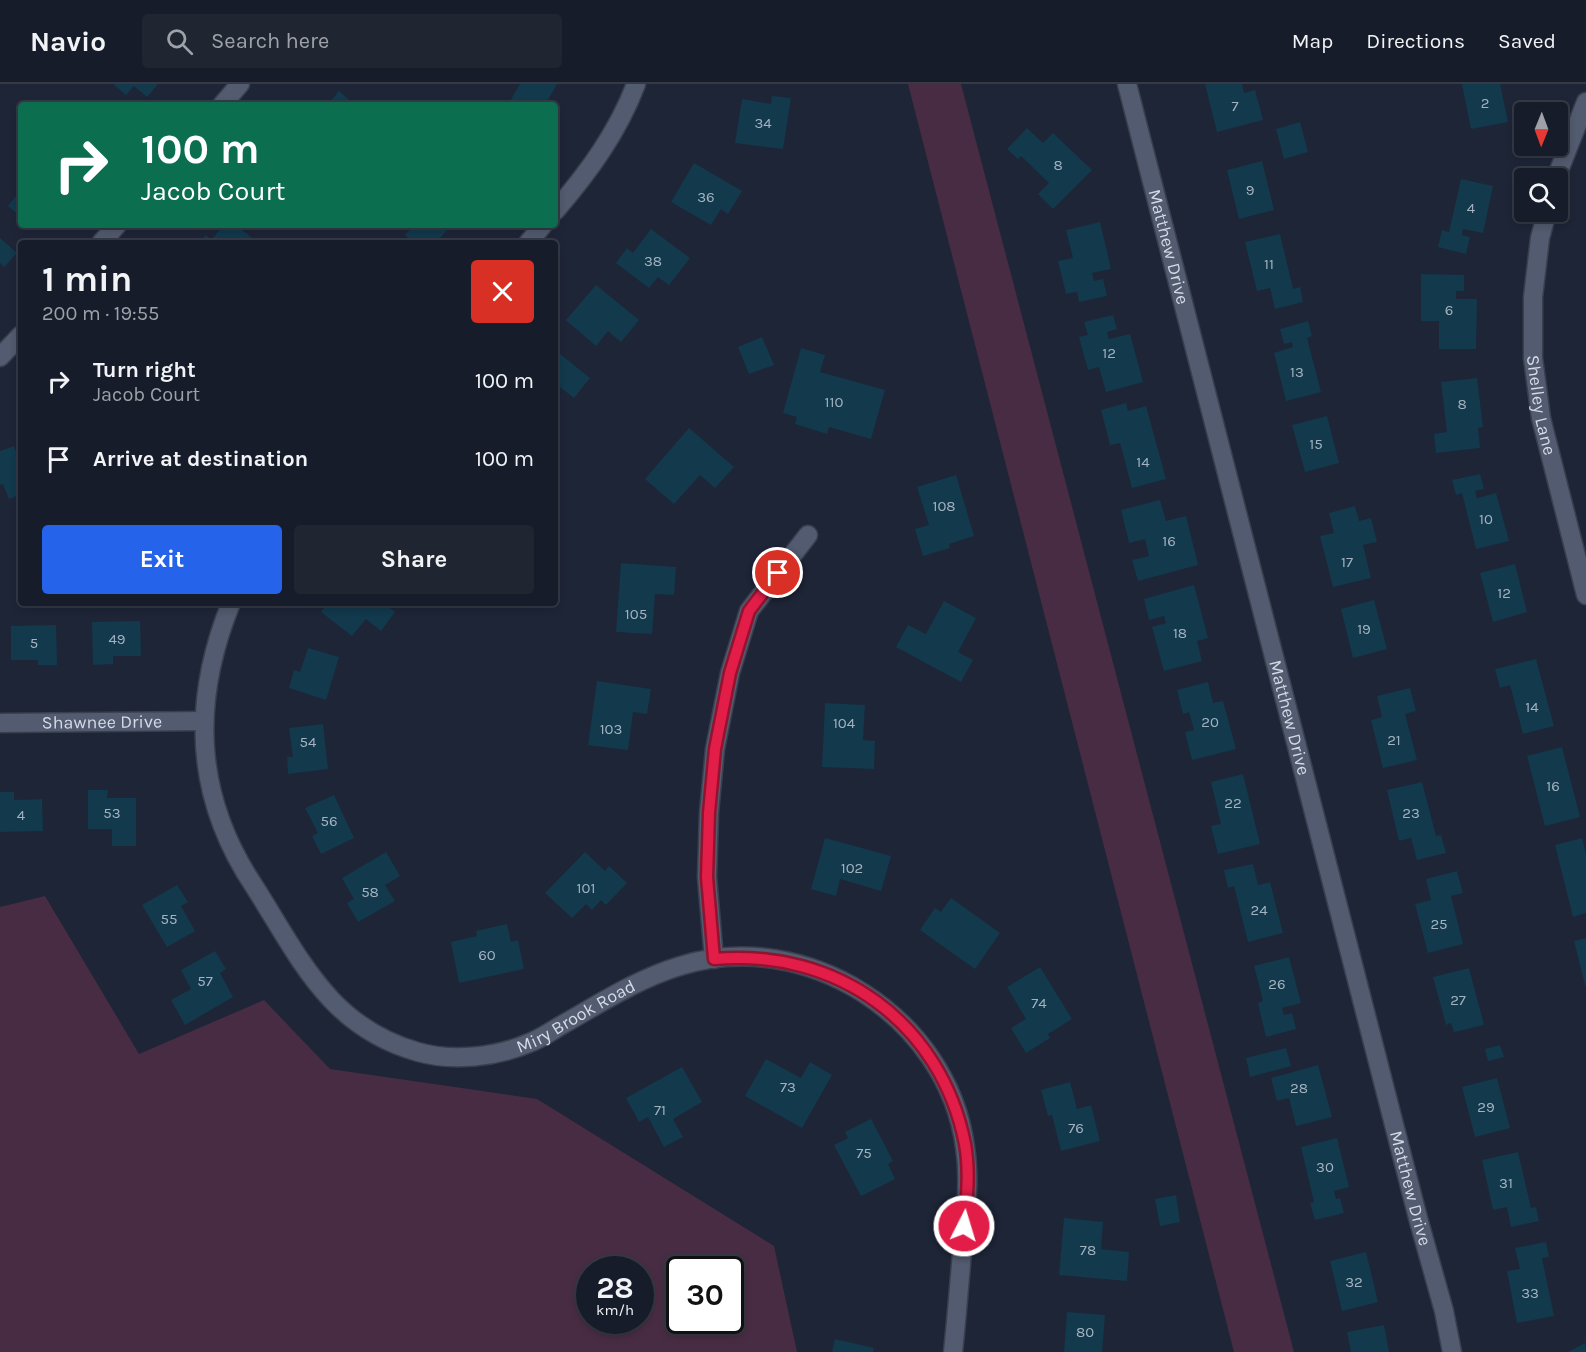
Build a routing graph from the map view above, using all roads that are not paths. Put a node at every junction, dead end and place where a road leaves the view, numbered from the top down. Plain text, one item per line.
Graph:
1 (240, 84) edge
2 (636, 84) edge
3 (1127, 84) edge
4 (225, 102) edge
5 (1586, 102) edge
6 (1560, 168) edge
7 (558, 207) edge
8 (1544, 222) edge
9 (114, 228) edge
10 (540, 228) edge
11 (104, 240) edge
12 (530, 240) edge
13 (18, 338) edge
14 (0, 357) edge
15 (808, 536) dead end
16 (1586, 595) edge
17 (230, 606) edge
18 (204, 720) junction
19 (0, 723) edge
20 (714, 959) junction
21 (953, 1352) edge
22 (1452, 1352) edge

1 - 4 street
2 - 7 street
3 - 22 street, Matthew Drive
5 - 6 street
8 - 16 street, Shelley Lane
9 - 11 street
10 - 12 street
13 - 14 street
15 - 20 street
17 - 18 street, Miry Brook Road
18 - 19 street, Shawnee Drive
18 - 20 street, Miry Brook Road
20 - 21 street, Miry Brook Road

